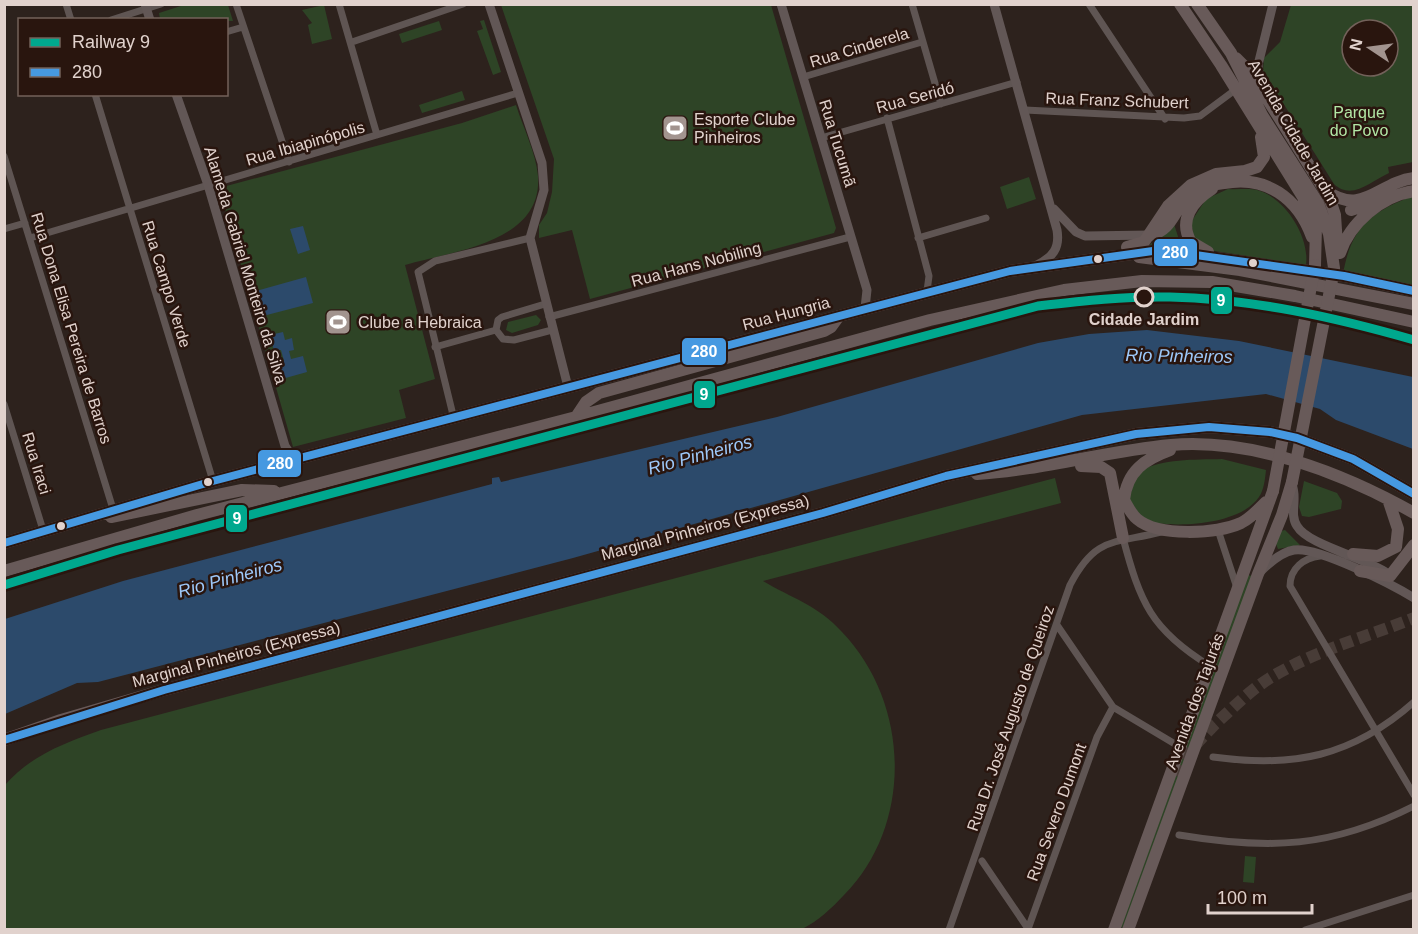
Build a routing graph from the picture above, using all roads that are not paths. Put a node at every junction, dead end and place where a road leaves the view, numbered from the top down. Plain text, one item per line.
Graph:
1 (161, 4) edge
2 (236, 4) edge
3 (339, 4) edge
4 (463, 4) edge
5 (489, 4) edge
6 (780, 4) edge
7 (994, 4) edge
8 (1089, 4) edge
9 (1180, 4) edge
10 (1187, 4) edge
11 (1197, 4) edge
12 (1273, 4) edge
13 (915, 5) edge
14 (145, 7) edge
15 (116, 18) edge
16 (243, 27) junction
17 (228, 31) edge
18 (352, 42) junction
19 (922, 42) junction
20 (1231, 53) junction
21 (803, 77) junction
22 (1017, 82) junction
23 (1235, 90) junction
24 (518, 93) junction
25 (95, 96) edge
26 (177, 96) edge
27 (1266, 96) junction
28 (941, 104) junction
29 (1025, 111) junction
30 (887, 118) junction
31 (1165, 119) junction
32 (1259, 127) junction
33 (377, 135) junction
34 (821, 138) junction
35 (4, 156) edge
36 (289, 162) junction
37 (1413, 178) edge
38 (1222, 183) junction
39 (1413, 184) edge
40 (208, 185) junction
41 (1322, 191) junction
42 (1413, 191) edge
43 (1303, 196) junction
44 (130, 208) junction
45 (1054, 209) junction
46 (1351, 210) dead end
47 (986, 218) dead end
48 (25, 223) junction
49 (4, 229) edge
50 (1150, 235) junction
51 (850, 237) junction
52 (30, 238) junction
53 (530, 238) junction
54 (918, 238) junction
55 (1317, 251) junction
56 (1123, 255) junction
57 (1220, 257) junction
58 (1092, 258) junction
59 (1029, 268) junction
60 (1334, 269) junction
61 (1410, 289) edge
62 (867, 290) junction
63 (927, 291) junction
64 (883, 303) junction
65 (545, 304) junction
66 (1413, 304) edge
67 (865, 308) junction
68 (1361, 310) junction
69 (1413, 315) edge
70 (839, 316) junction
71 (549, 317) junction
72 (1413, 322) edge
73 (496, 330) junction
74 (552, 330) junction
75 (435, 347) junction
76 (568, 387) junction
77 (4, 404) edge
78 (576, 417) junction
79 (453, 419) junction
80 (1186, 445) junction
81 (285, 446) junction
82 (294, 460) junction
83 (280, 463) junction
84 (1040, 467) junction
85 (946, 476) junction
86 (213, 481) junction
87 (1292, 483) junction
88 (287, 491) junction
89 (1272, 494) junction
90 (1413, 494) edge
91 (1388, 499) junction
92 (1124, 500) junction
93 (113, 509) junction
94 (1413, 513) edge
95 (87, 517) junction
96 (43, 530) junction
97 (1218, 530) junction
98 (1166, 531) junction
99 (1123, 538) junction
100 (4, 543) edge
101 (1413, 545) edge
102 (1353, 554) junction
103 (1323, 555) junction
104 (4, 571) edge
105 (1360, 571) junction
106 (1258, 574) junction
107 (1390, 576) junction
108 (1237, 590) junction
109 (1402, 591) junction
110 (1413, 598) edge
111 (1057, 625) junction
112 (1210, 666) junction
113 (1413, 702) edge
114 (1113, 706) junction
115 (1375, 732) junction
116 (4, 741) edge
117 (1180, 747) junction
118 (1213, 757) dead end
119 (1413, 795) edge
120 (1413, 806) edge
121 (1179, 835) dead end
122 (982, 861) dead end
123 (1413, 895) edge
124 (1028, 929) edge
125 (949, 930) edge
126 (1114, 930) edge
127 (1128, 930) edge
128 (1305, 930) edge

1 - 14 street
2 - 16 street
3 - 18 street
4 - 18 street
5 - 24 street
6 - 21 street, Rua Tucumã
7 - 22 street
8 - 31 street
9 - 23 highway, Avenida Cidade Jardim
10 - 43 highway
11 - 20 highway, Avenida Cidade Jardim
12 - 27 street
13 - 19 street
14 - 15 street
16 - 17 street
16 - 36 street
18 - 33 street
19 - 21 street, Rua Cinderela
19 - 28 street
20 - 27 highway, Avenida Cidade Jardim
20 - 41 highway
20 - 60 highway, Avenida Cidade Jardim
21 - 34 street, Rua Tucumã
22 - 28 street, Rua Seridó
22 - 29 street
23 - 31 street, Rua Franz Schubert
23 - 32 highway, Avenida Cidade Jardim
24 - 33 street, Rua Ibiapinópolis
24 - 53 street
25 - 44 street, Rua Campo Verde
26 - 40 street, Alameda Gabriel Monteiro da Silva
27 - 41 highway, Avenida Cidade Jardim
28 - 30 street, Rua Seridó
29 - 31 street, Rua Franz Schubert
29 - 45 street
30 - 34 street, Rua Seridó
30 - 54 street
32 - 43 highway, Avenida Cidade Jardim
32 - 50 highway
33 - 36 street, Rua Ibiapinópolis
34 - 51 street, Rua Tucumã
35 - 48 street, Rua Dona Elisa Pereira de Barros
36 - 40 street, Rua Ibiapinópolis
37 - 41 highway
38 - 50 highway
38 - 55 highway
38 - 57 highway
39 - 46 highway
40 - 44 street, Rua Ibiapinópolis
40 - 81 street, Alameda Gabriel Monteiro da Silva
41 - 60 highway, Avenida Cidade Jardim
42 - 60 highway
43 - 55 highway, Avenida Cidade Jardim
44 - 52 street, Rua Ibiapinópolis
44 - 86 street, Rua Campo Verde
45 - 50 street
45 - 59 street
47 - 54 street
48 - 49 street
48 - 52 street, Rua Dona Elisa Pereira de Barros
50 - 58 highway
51 - 62 street, Rua Tucumã
51 - 71 street, Rua Hans Nobiling
52 - 93 street, Rua Dona Elisa Pereira de Barros
53 - 65 street
53 - 75 street
54 - 63 street
55 - 89 highway, Avenida Cidade Jardim, bridge
56 - 57 highway
56 - 58 highway
56 - 66 highway
57 - 61 highway
58 - 59 highway, Rua Hungria
59 - 63 highway, Rua Hungria
60 - 87 highway, Avenida dos Tajurás, bridge
62 - 64 street
62 - 67 street, Rua Tucumã
63 - 64 highway, Rua Hungria
64 - 67 highway, Rua Hungria
65 - 71 street
65 - 73 street
67 - 70 highway, Rua Hungria
68 - 69 highway
68 - 72 highway
68 - 78 highway
70 - 76 highway, Rua Hungria
70 - 78 highway
71 - 74 street
73 - 74 street
73 - 75 street
74 - 76 street
75 - 79 street
76 - 79 highway, Rua Hungria
77 - 96 street, Rua Iraci
78 - 88 highway
79 - 82 highway, Rua Hungria
80 - 84 highway
80 - 91 highway
80 - 92 highway
81 - 82 street, Alameda Gabriel Monteiro da Silva
81 - 83 street
82 - 83 highway, Rua Hungria
83 - 86 highway, Rua Hungria
84 - 85 highway
84 - 99 highway
85 - 90 highway, Marginal Pinheiros (Expressa)
85 - 116 highway, Marginal Pinheiros (Expressa)
86 - 93 highway, Rua Hungria
87 - 102 street
87 - 106 highway, Avenida dos Tajurás
88 - 95 highway
88 - 104 highway
89 - 97 highway
89 - 108 highway, Avenida dos Tajurás
91 - 94 highway
91 - 102 highway
92 - 98 highway
92 - 99 highway
93 - 95 highway, Rua Hungria
95 - 96 highway, Rua Hungria
96 - 100 highway, Rua Hungria
97 - 98 highway
97 - 108 street
98 - 99 street, Rua Dr. José Augusto de Queiroz
99 - 111 street, Rua Dr. José Augusto de Queiroz
99 - 112 street
101 - 107 highway
102 - 107 street
103 - 105 street
103 - 106 street
103 - 115 street
105 - 107 highway
105 - 109 street
106 - 127 highway, Avenida dos Tajurás
107 - 109 street
108 - 112 highway, Avenida dos Tajurás
109 - 110 street
111 - 114 street
111 - 125 street, Rua Dr. José Augusto de Queiroz
112 - 117 highway, Avenida dos Tajurás
113 - 115 street
114 - 117 street
114 - 124 street, Rua Severo Dumont
115 - 118 street
115 - 119 street
117 - 126 highway, Avenida dos Tajurás
120 - 121 street
122 - 124 street
123 - 128 street

